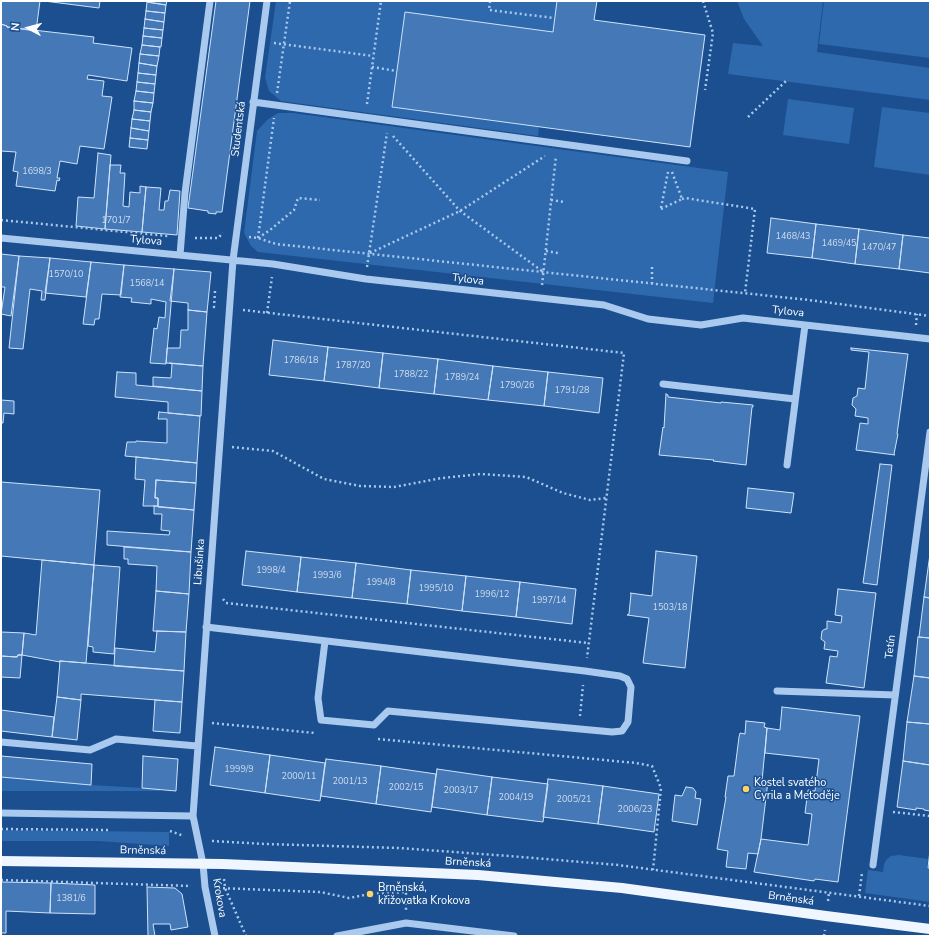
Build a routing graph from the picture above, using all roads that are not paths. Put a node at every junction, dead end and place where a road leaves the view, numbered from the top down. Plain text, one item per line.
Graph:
1 (267, 1) edge
2 (210, 2) edge
3 (253, 102) junction
4 (687, 161) dead end
5 (1, 238) edge
6 (180, 255) junction
7 (233, 260) junction
8 (805, 325) junction
9 (930, 339) edge
10 (663, 384) dead end
11 (796, 399) junction
12 (930, 432) edge
13 (787, 465) dead end
14 (206, 627) junction
15 (325, 641) junction
16 (777, 691) dead end
17 (896, 695) junction
18 (1, 742) edge
19 (197, 746) junction
20 (1, 813) edge
21 (193, 816) junction
22 (1, 861) edge
23 (203, 864) junction
24 (873, 865) road end
25 (930, 929) edge
26 (214, 936) edge
27 (338, 936) edge
28 (514, 936) edge

1 - 3 street, Studentská
2 - 6 street
3 - 4 street
3 - 7 street, Studentská
5 - 6 street, Tylova
6 - 7 street, Tylova
7 - 8 street, Tylova
7 - 14 street, Libušinka
8 - 9 street, Tylova
8 - 11 street
10 - 11 street
11 - 13 street
12 - 17 street, Tetín
14 - 15 street
14 - 19 street, Libušinka
15 - 15 street
16 - 17 street
17 - 24 street, Tetín
18 - 19 street
19 - 21 street, Libušinka
20 - 21 street
21 - 23 street, Libušinka
22 - 23 main road, Brněnská
23 - 25 main road, Brněnská
23 - 26 street, Krokova
27 - 28 street

